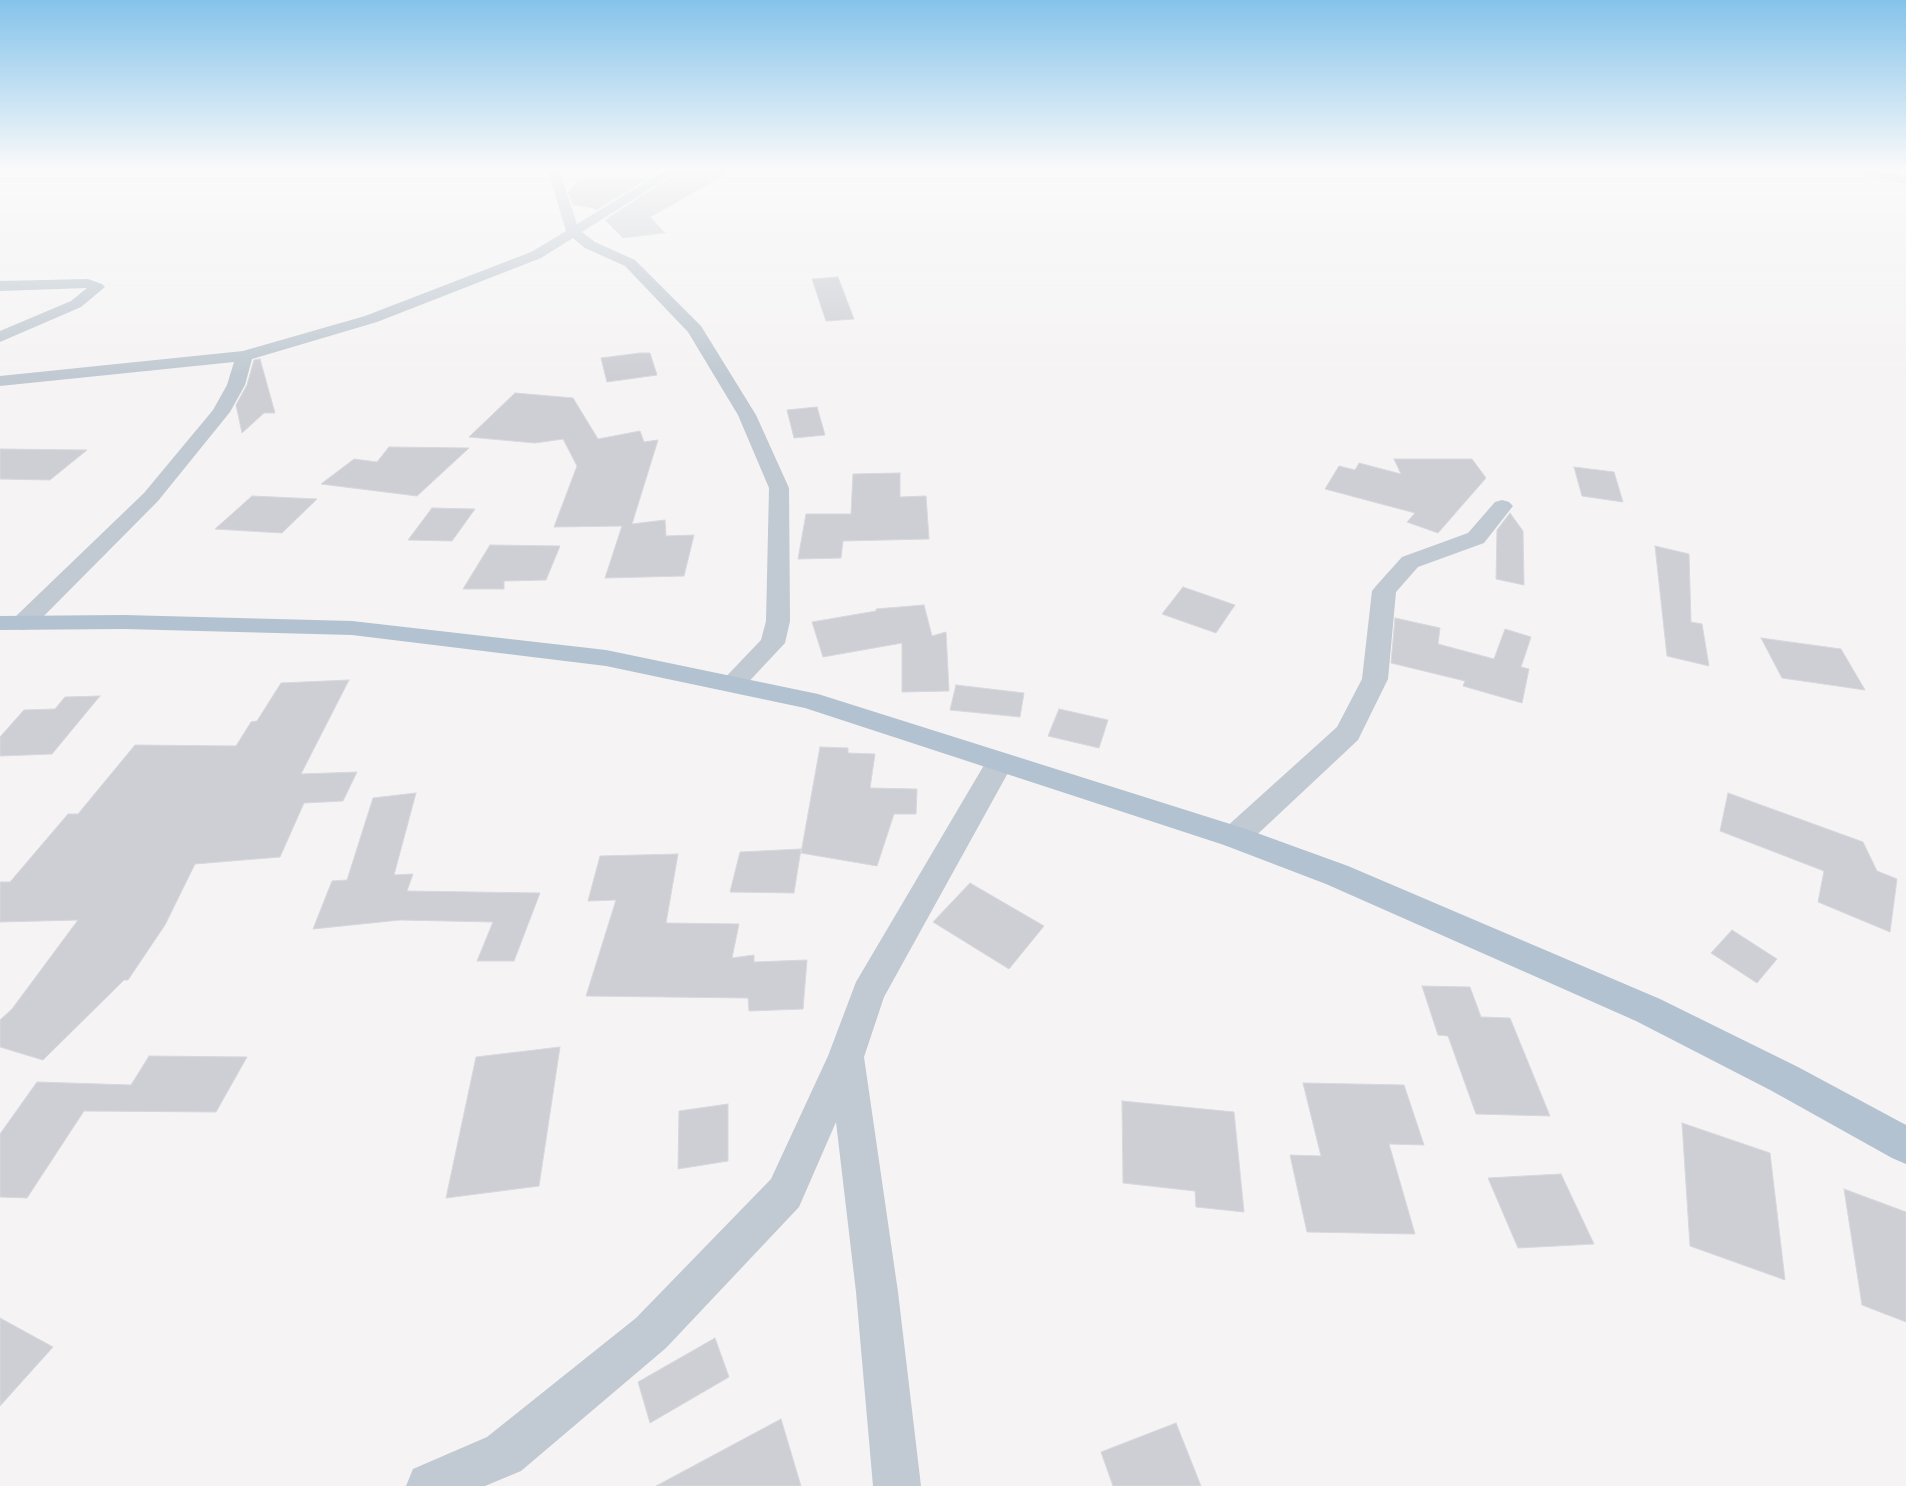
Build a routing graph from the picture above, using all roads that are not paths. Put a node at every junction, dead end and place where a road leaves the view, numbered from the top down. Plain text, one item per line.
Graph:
1 (564, 237) edge
2 (579, 237) edge
3 (0, 286) edge
4 (0, 337) edge
5 (244, 356) junction
6 (0, 381) edge
7 (1502, 506) dead end
8 (11, 623) edge
9 (732, 684) junction
10 (1000, 762) junction
11 (1235, 837) junction
12 (846, 1057) junction
13 (1906, 1145) edge
14 (430, 1486) edge
15 (897, 1486) edge

1 - 5 street
2 - 9 street
3 - 4 street
5 - 6 street
5 - 8 street
7 - 11 street
8 - 9 main road
9 - 10 main road
10 - 11 main road
10 - 12 street
11 - 13 main road
12 - 14 street
12 - 15 street

